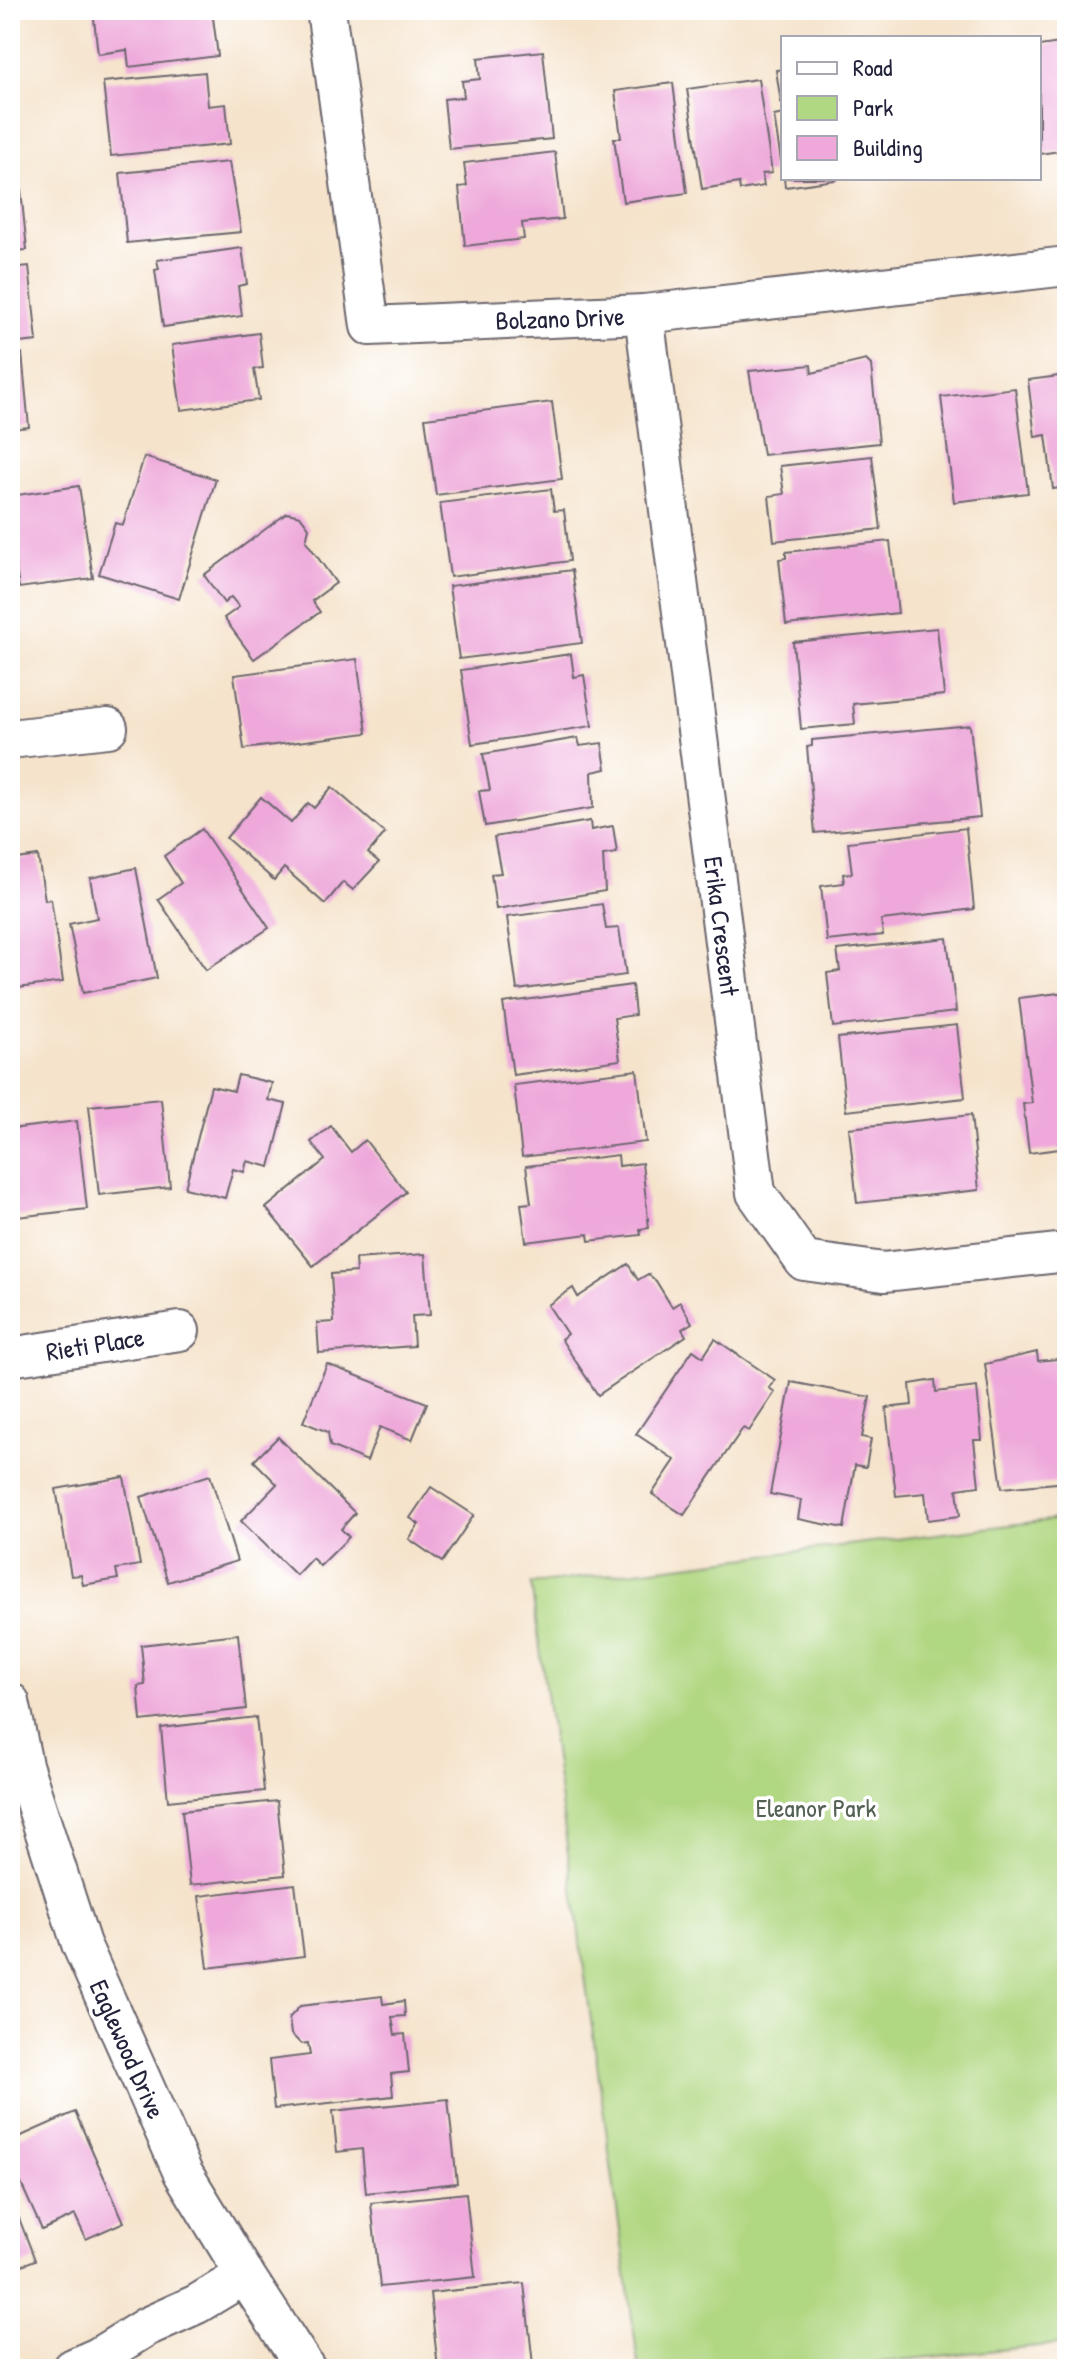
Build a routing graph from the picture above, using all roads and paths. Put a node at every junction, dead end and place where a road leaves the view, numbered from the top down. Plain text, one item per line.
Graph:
1 (326, 10) edge
2 (1067, 266) edge
3 (644, 314) junction
4 (108, 728) dead end
5 (10, 739) edge
6 (1067, 1252) edge
7 (180, 1331) dead end
8 (10, 1357) edge
9 (10, 1702) edge
10 (245, 2275) junction
11 (71, 2369) edge
12 (306, 2369) edge

1 - 3 street, Bolzano Drive
2 - 3 street, Bolzano Drive
3 - 6 street, Erika Crescent
4 - 5 street
7 - 8 street, Rieti Place
9 - 10 street, Eaglewood Drive
10 - 11 street
10 - 12 street, Eaglewood Drive

